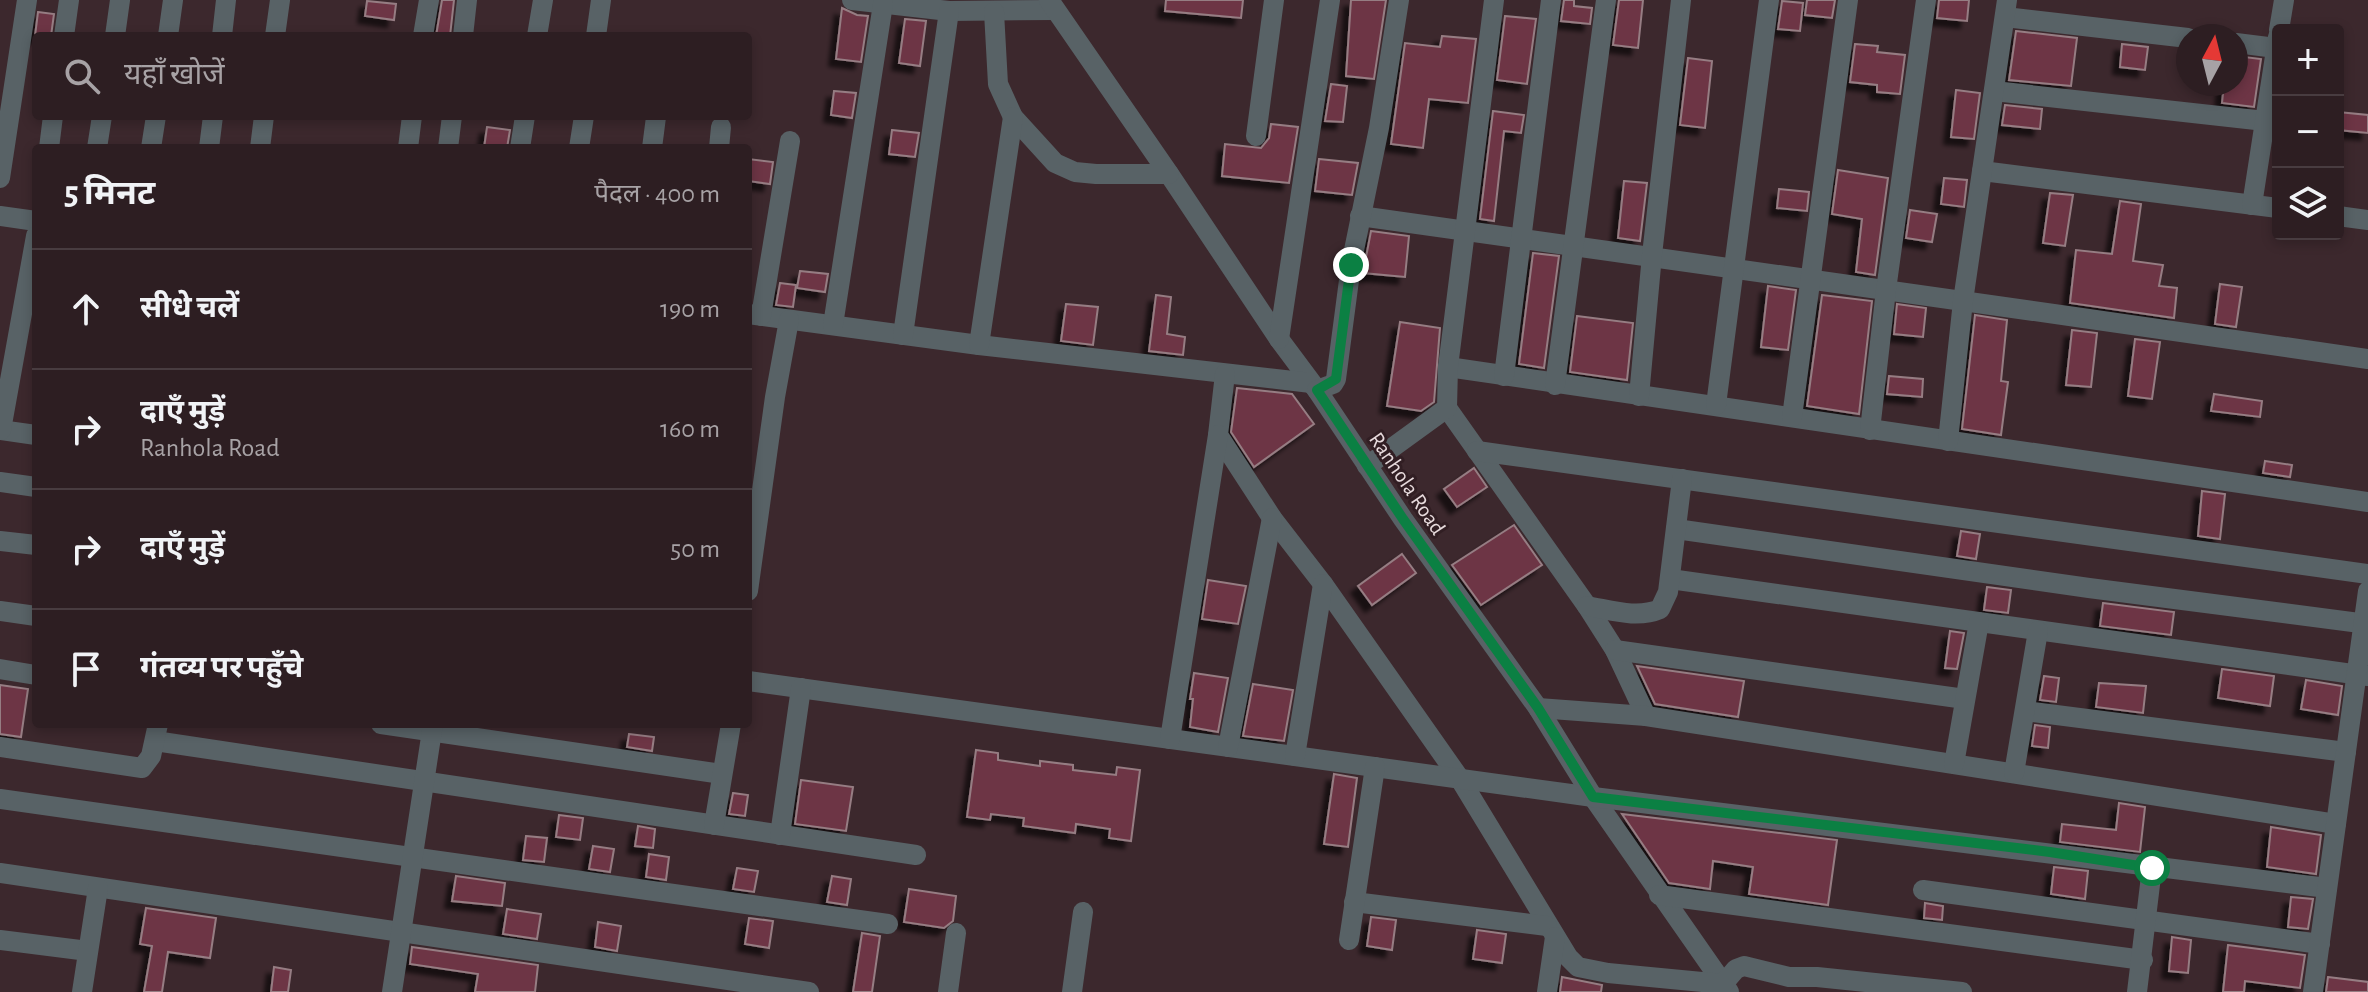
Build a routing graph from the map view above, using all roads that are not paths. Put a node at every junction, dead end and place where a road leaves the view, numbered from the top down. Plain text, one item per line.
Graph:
1 (27, 0) edge
2 (69, 0) edge
3 (120, 0) edge
4 (173, 0) edge
5 (226, 0) edge
6 (280, 0) edge
7 (429, 0) edge
8 (467, 0) edge
9 (543, 0) edge
10 (601, 0) edge
11 (852, 0) edge
12 (1274, 0) edge
13 (1330, 0) edge
14 (1399, 0) edge
15 (1494, 0) edge
16 (1551, 0) edge
17 (1606, 0) edge
18 (1681, 0) edge
19 (1769, 0) edge
20 (1848, 0) edge
21 (1926, 0) edge
22 (2284, 0) edge
23 (883, 4) junction
24 (1052, 5) edge
25 (2006, 8) edge
26 (949, 11) junction
27 (994, 12) junction
28 (2280, 24) edge
29 (65, 32) edge
30 (116, 32) edge
31 (169, 32) edge
32 (222, 32) edge
33 (276, 32) edge
34 (424, 32) edge
35 (463, 32) edge
36 (538, 32) edge
37 (597, 32) edge
38 (2176, 36) edge
39 (2272, 39) edge
40 (2248, 42) edge
41 (2272, 76) edge
42 (1994, 91) junction
43 (1013, 117) junction
44 (52, 120) edge
45 (101, 120) edge
46 (155, 120) edge
47 (212, 120) edge
48 (264, 120) edge
49 (412, 120) edge
50 (452, 120) edge
51 (524, 120) edge
52 (583, 120) edge
53 (656, 120) edge
54 (2265, 121) junction
55 (721, 127) dead end
56 (1256, 136) dead end
57 (790, 141) dead end
58 (50, 144) edge
59 (98, 144) edge
60 (152, 144) edge
61 (210, 144) edge
62 (260, 144) edge
63 (408, 144) edge
64 (448, 144) edge
65 (521, 144) edge
66 (580, 144) edge
67 (653, 144) edge
68 (719, 144) edge
69 (1982, 171) junction
70 (1169, 174) junction
71 (0, 178) edge
72 (2252, 205) junction
73 (2272, 207) edge
74 (0, 216) edge
75 (1360, 216) junction
76 (2344, 217) edge
77 (32, 220) edge
78 (2368, 220) edge
79 (1464, 230) junction
80 (1519, 239) junction
81 (1575, 247) junction
82 (1652, 255) junction
83 (32, 258) edge
84 (1734, 267) junction
85 (1809, 279) junction
86 (1886, 290) junction
87 (1963, 301) junction
88 (755, 315) edge
89 (789, 320) junction
90 (833, 325) junction
91 (903, 335) junction
92 (1279, 339) junction
93 (979, 345) junction
94 (2368, 359) edge
95 (1448, 367) junction
96 (1225, 374) junction
97 (1504, 376) junction
98 (1555, 385) junction
99 (1314, 386) junction
100 (1639, 396) junction
101 (1716, 405) junction
102 (1447, 408) junction
103 (1792, 417) junction
104 (1, 430) edge
105 (1870, 430) junction
106 (32, 434) edge
107 (1218, 435) junction
108 (1948, 441) junction
109 (1477, 451) junction
110 (1367, 466) junction
111 (1682, 479) junction
112 (0, 482) edge
113 (32, 486) edge
114 (2368, 502) edge
115 (1272, 518) junction
116 (1676, 529) junction
117 (0, 541) edge
118 (32, 545) edge
119 (752, 562) edge
120 (2368, 574) edge
121 (1670, 579) junction
122 (1323, 584) junction
123 (2368, 591) edge
124 (1587, 606) junction
125 (0, 611) edge
126 (32, 615) edge
127 (1979, 622) junction
128 (2366, 624) edge
129 (2038, 631) junction
130 (1615, 650) junction
131 (0, 669) edge
132 (32, 674) edge
133 (2362, 675) edge
134 (752, 682) edge
135 (801, 688) junction
136 (1965, 699) junction
137 (1538, 708) junction
138 (2025, 711) junction
139 (1646, 716) junction
140 (433, 728) edge
141 (730, 728) edge
142 (157, 732) edge
143 (1170, 739) junction
144 (0, 747) edge
145 (1228, 747) junction
146 (2346, 752) junction
147 (1295, 756) junction
148 (1954, 764) junction
149 (1375, 767) junction
150 (2014, 773) junction
151 (722, 774) junction
152 (1460, 779) junction
153 (424, 782) junction
154 (1593, 797) junction
155 (0, 799) edge
156 (2336, 824) junction
157 (714, 825) junction
158 (780, 835) junction
159 (916, 855) dead end
160 (411, 857) junction
161 (2152, 868) junction
162 (0, 873) edge
163 (98, 888) junction
164 (2327, 888) junction
165 (1923, 890) dead end
166 (1659, 895) junction
167 (1354, 902) junction
168 (1083, 912) dead end
169 (2147, 921) junction
170 (888, 924) dead end
171 (1551, 932) junction
172 (956, 933) dead end
173 (400, 934) junction
174 (0, 940) edge
175 (1349, 940) dead end
176 (2320, 944) junction
177 (88, 951) junction
178 (2143, 960) junction
179 (1606, 982) edge
180 (1671, 986) edge
181 (1726, 988) edge
182 (82, 992) edge
183 (392, 992) edge
184 (809, 992) edge
185 (948, 992) edge
186 (1072, 992) edge
187 (1547, 992) edge
188 (1962, 992) edge
189 (2137, 992) edge
190 (2313, 992) edge

1 - 71 street
2 - 29 street
3 - 30 street
4 - 31 street
5 - 32 street
6 - 33 street
7 - 34 street
8 - 35 street
9 - 36 street
10 - 37 street
11 - 23 street
12 - 56 street
13 - 92 street
14 - 75 street
15 - 79 street
16 - 80 street
17 - 81 street
18 - 82 street
19 - 84 street
20 - 85 street
21 - 86 street
22 - 28 street
23 - 26 street
23 - 90 street
24 - 27 street
24 - 70 street, Ranhola Road
25 - 38 street
25 - 42 street
26 - 27 street
26 - 91 street
27 - 43 street
39 - 40 street
41 - 54 street
42 - 54 street
42 - 69 street
43 - 70 street
43 - 93 street
44 - 58 street
45 - 59 street
46 - 60 street
47 - 61 street
48 - 62 street
49 - 63 street
50 - 64 street
51 - 65 street
52 - 66 street
53 - 67 street
54 - 72 street
55 - 68 street
57 - 88 street
69 - 72 street
69 - 87 street
70 - 92 street, Ranhola Road
72 - 73 street
74 - 77 street
75 - 79 street
75 - 99 street
76 - 78 street
79 - 80 street
79 - 95 street
80 - 81 street
80 - 97 street
81 - 82 street
81 - 98 street
82 - 84 street
82 - 100 street
83 - 104 street
84 - 85 street
84 - 101 street
85 - 86 street
85 - 103 street
86 - 87 street
86 - 105 street
87 - 94 street
87 - 108 street
88 - 89 street
89 - 90 street
89 - 119 street
90 - 91 street
91 - 93 street
92 - 99 street, Ranhola Road
93 - 96 street
95 - 97 street
95 - 102 street
96 - 99 street
96 - 107 street
97 - 98 street
98 - 100 street
99 - 110 street, Ranhola Road
100 - 101 street
101 - 103 street
102 - 109 street
102 - 110 street
103 - 105 street
104 - 106 street
105 - 108 street
107 - 115 street
107 - 143 street
108 - 114 street
109 - 111 street
109 - 124 street
110 - 137 street, Ranhola Road
111 - 116 street
111 - 120 street
112 - 113 street
115 - 122 street
115 - 145 street
116 - 121 street
116 - 128 street
117 - 118 street
121 - 124 street
121 - 127 street
122 - 147 street
122 - 152 street
123 - 128 street
124 - 130 street
125 - 126 street
127 - 129 street
127 - 136 street
128 - 133 street
129 - 133 street
129 - 138 street
130 - 136 street
130 - 139 street
131 - 132 street
133 - 146 street
134 - 135 street
135 - 143 street
135 - 158 street
136 - 148 street
137 - 139 street
137 - 154 street, Ranhola Road
138 - 146 street
138 - 150 street
139 - 148 street
140 - 151 street
140 - 153 street
141 - 151 street
142 - 144 street
142 - 153 street
143 - 145 street
145 - 147 street
146 - 156 street
147 - 149 street
148 - 150 street
149 - 152 street
149 - 167 street
150 - 156 street
151 - 157 street
152 - 154 street
152 - 171 street
153 - 157 street
153 - 160 street
154 - 161 street
154 - 166 street, Ranhola Road
155 - 160 street
156 - 164 street
157 - 158 street
158 - 159 street
160 - 170 street
160 - 173 street
161 - 164 street
161 - 169 street
162 - 163 street
163 - 173 street
163 - 177 street
164 - 176 street
165 - 169 street
166 - 178 street
166 - 181 street, Ranhola Road
167 - 171 street
167 - 175 street
168 - 186 street
169 - 176 street
169 - 178 street
171 - 179 street
171 - 187 street
172 - 185 street
173 - 183 street
173 - 184 street
174 - 177 street
176 - 190 street
177 - 182 street
178 - 189 street
179 - 180 street
180 - 181 street
181 - 188 street

